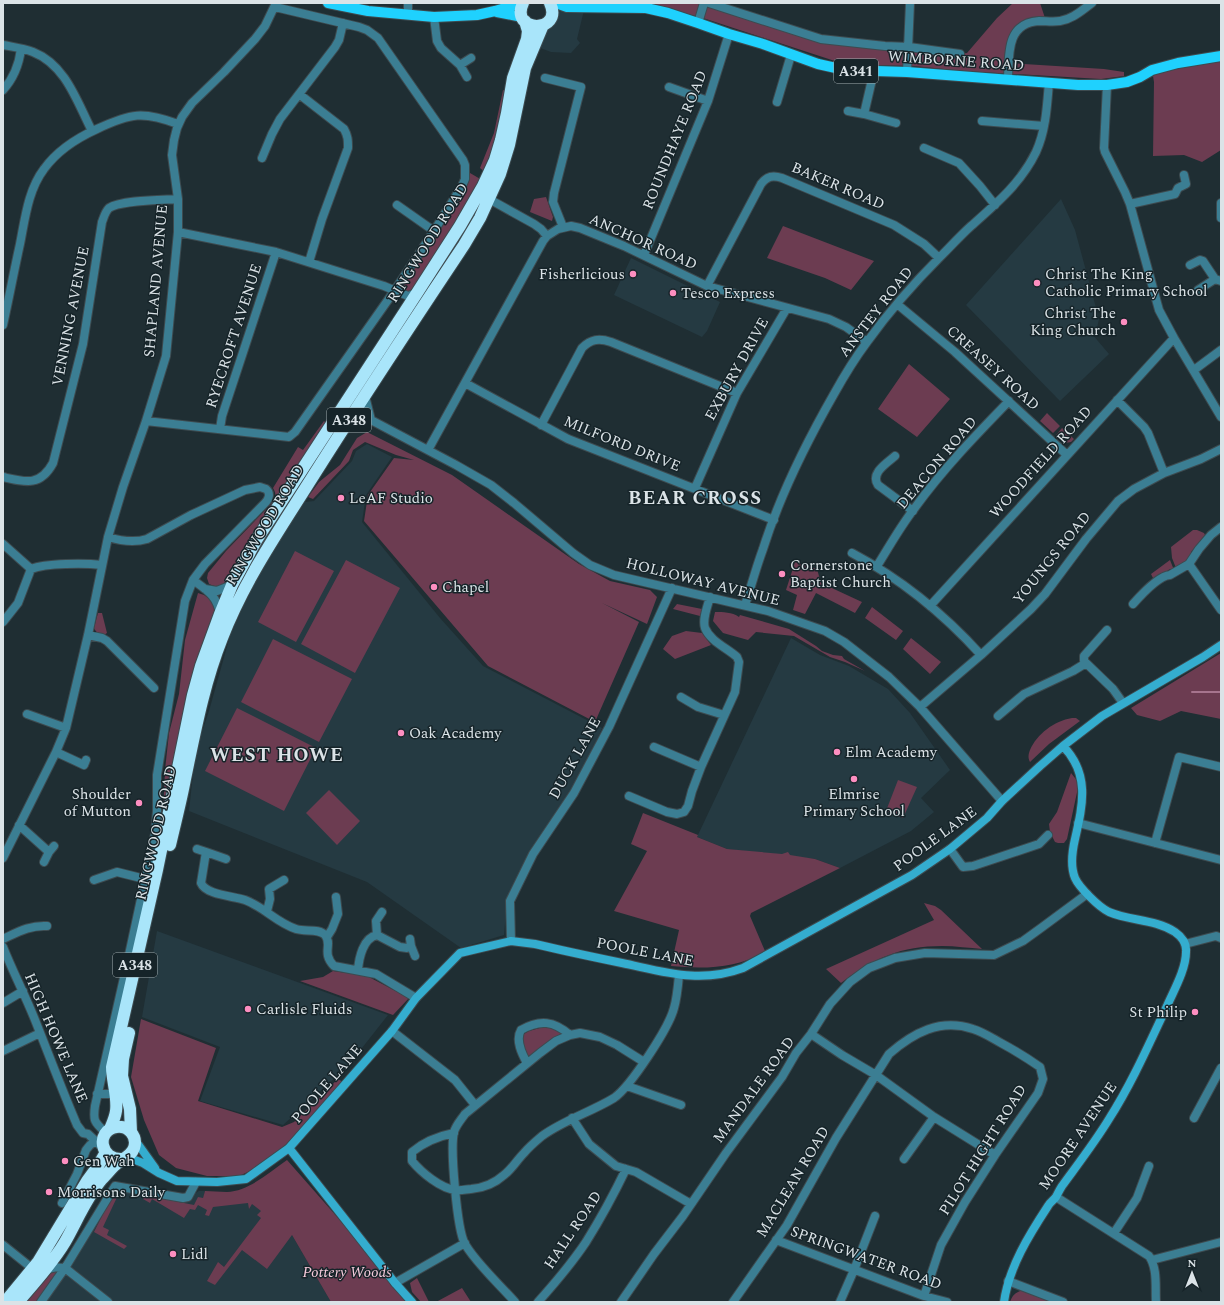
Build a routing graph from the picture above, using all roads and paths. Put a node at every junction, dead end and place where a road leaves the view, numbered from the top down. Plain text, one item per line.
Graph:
1 (328, 3) edge
2 (408, 3) edge
3 (522, 3) edge
4 (550, 3) edge
5 (556, 3) edge
6 (704, 3) edge
7 (708, 3) edge
8 (910, 3) edge
9 (1092, 3) edge
10 (275, 5) edge
11 (598, 5) edge
12 (567, 7) junction
13 (495, 11) junction
14 (408, 14) junction
15 (552, 16) junction
16 (434, 17) junction
17 (524, 19) junction
18 (698, 23) junction
19 (343, 24) junction
20 (543, 25) junction
21 (729, 34) junction
22 (3, 46) edge
23 (909, 47) junction
24 (21, 49) junction
25 (960, 54) dead end
26 (791, 55) junction
27 (1221, 56) edge
28 (471, 58) dead end
29 (460, 65) junction
30 (874, 71) junction
31 (907, 72) junction
32 (467, 77) dead end
33 (545, 78) dead end
34 (1008, 79) junction
35 (1050, 82) junction
36 (1107, 85) junction
37 (669, 87) dead end
38 (3, 90) edge
39 (299, 94) junction
40 (708, 101) junction
41 (777, 102) dead end
42 (848, 111) dead end
43 (864, 114) junction
44 (982, 121) dead end
45 (896, 122) dead end
46 (178, 124) junction
47 (1044, 126) junction
48 (92, 131) junction
49 (924, 148) dead end
50 (262, 158) dead end
51 (1184, 175) dead end
52 (178, 199) junction
53 (489, 199) junction
54 (1221, 203) edge
55 (1130, 204) junction
56 (995, 205) junction
57 (402, 206) dead end
58 (1221, 218) edge
59 (563, 227) junction
60 (434, 231) junction
61 (178, 232) junction
62 (547, 236) junction
63 (276, 252) junction
64 (644, 255) junction
65 (939, 258) junction
66 (309, 262) junction
67 (1190, 265) dead end
68 (1218, 280) edge
69 (707, 286) junction
70 (395, 290) junction
71 (1198, 290) dead end
72 (417, 293) junction
73 (404, 294) junction
74 (897, 304) junction
75 (406, 308) junction
76 (787, 308) junction
77 (3, 325) edge
78 (1174, 338) junction
79 (867, 342) junction
80 (1221, 350) edge
81 (1194, 370) junction
82 (465, 383) junction
83 (737, 393) junction
84 (365, 396) junction
85 (1117, 400) junction
86 (1009, 401) junction
87 (1221, 417) edge
88 (350, 418) junction
89 (371, 420) junction
90 (146, 421) junction
91 (541, 425) junction
92 (220, 430) junction
93 (1221, 449) edge
94 (428, 450) junction
95 (1067, 455) junction
96 (895, 456) dead end
97 (1164, 473) junction
98 (3, 477) edge
99 (695, 488) junction
100 (913, 511) junction
101 (774, 520) junction
102 (1221, 527) edge
103 (108, 537) junction
104 (3, 544) edge
105 (852, 553) dead end
106 (1189, 564) junction
107 (102, 565) junction
108 (877, 566) junction
109 (31, 569) junction
110 (193, 580) junction
111 (232, 585) junction
112 (672, 588) junction
113 (205, 589) junction
114 (710, 597) junction
115 (1133, 604) dead end
116 (745, 605) junction
117 (930, 606) junction
118 (1221, 610) edge
119 (220, 614) junction
120 (3, 622) edge
121 (1107, 630) dead end
122 (88, 635) junction
123 (1221, 645) edge
124 (981, 655) junction
125 (1086, 663) junction
126 (154, 688) dead end
127 (681, 698) dead end
128 (1123, 703) junction
129 (920, 707) junction
130 (27, 714) dead end
131 (724, 715) junction
132 (998, 716) dead end
133 (66, 728) junction
134 (1063, 746) junction
135 (654, 747) dead end
136 (56, 752) junction
137 (84, 765) dead end
138 (701, 767) junction
139 (1221, 767) edge
140 (629, 796) dead end
141 (1002, 801) junction
142 (1078, 824) junction
143 (19, 825) junction
144 (1048, 835) dead end
145 (1155, 843) junction
146 (198, 849) dead end
147 (950, 849) junction
148 (206, 852) junction
149 (3, 858) edge
150 (226, 859) dead end
151 (1221, 860) edge
152 (44, 862) dead end
153 (145, 879) junction
154 (94, 880) dead end
155 (284, 880) dead end
156 (1087, 894) junction
157 (336, 897) dead end
158 (267, 912) junction
159 (382, 912) dead end
160 (41, 923) dead end
161 (378, 935) junction
162 (327, 937) junction
163 (1221, 938) edge
164 (3, 939) edge
165 (511, 941) junction
166 (1186, 944) junction
167 (3, 947) edge
168 (415, 956) dead end
169 (358, 970) junction
170 (679, 976) junction
171 (23, 991) junction
172 (416, 998) junction
173 (3, 1003) edge
174 (392, 1031) junction
175 (40, 1033) junction
176 (811, 1034) junction
177 (570, 1035) junction
178 (3, 1051) edge
179 (644, 1062) junction
180 (527, 1063) junction
181 (1220, 1074) edge
182 (876, 1075) junction
183 (627, 1086) junction
184 (97, 1094) junction
185 (115, 1094) junction
186 (680, 1105) dead end
187 (476, 1106) junction
188 (934, 1117) junction
189 (572, 1118) junction
190 (1194, 1118) dead end
191 (105, 1130) junction
192 (454, 1133) junction
193 (88, 1134) junction
194 (133, 1136) junction
195 (102, 1147) junction
196 (289, 1148) junction
197 (994, 1155) junction
198 (125, 1158) junction
199 (904, 1159) dead end
200 (1149, 1166) dead end
201 (626, 1169) junction
202 (159, 1173) junction
203 (76, 1174) junction
204 (90, 1177) junction
205 (196, 1182) junction
206 (456, 1190) junction
207 (1056, 1197) junction
208 (62, 1203) dead end
209 (691, 1204) junction
210 (875, 1216) dead end
211 (1114, 1233) junction
212 (776, 1240) junction
213 (1221, 1242) edge
214 (64, 1243) junction
215 (465, 1243) junction
216 (3, 1245) edge
217 (1152, 1260) junction
218 (65, 1268) junction
219 (38, 1270) junction
220 (854, 1270) junction
221 (1008, 1282) junction
222 (395, 1283) junction
223 (924, 1296) junction
224 (5, 1302) edge
225 (18, 1302) edge
226 (41, 1302) edge
227 (108, 1302) edge
228 (412, 1302) edge
229 (516, 1302) edge
230 (538, 1302) edge
231 (621, 1302) edge
232 (733, 1302) edge
233 (840, 1302) edge
234 (947, 1302) edge
235 (1004, 1302) edge
236 (1063, 1302) edge
237 (1156, 1302) edge

1 - 14 main road
2 - 14 street
3 - 13 main road
3 - 17 highway, A348
4 - 15 highway
5 - 12 main road, WIMBORNE ROAD
6 - 18 street
7 - 23 street, WIMBORNE ROAD
8 - 23 street
9 - 34 street
10 - 19 street
10 - 46 street, SHAPLAND AVENUE
11 - 12 main road, WIMBORNE ROAD / A341
11 - 18 main road, WIMBORNE ROAD / A341
12 - 15 main road
13 - 16 main road
13 - 17 main road
14 - 16 main road
15 - 20 highway, A348
16 - 29 street
17 - 20 highway
17 - 72 highway, RINGWOOD ROAD / A348
18 - 21 main road, WIMBORNE ROAD / A341
19 - 39 street
19 - 60 street, RINGWOOD ROAD
20 - 53 highway, RINGWOOD ROAD / A348
21 - 26 main road, WIMBORNE ROAD / A341
21 - 40 street, ROUNDHAYE ROAD
22 - 24 street
23 - 25 street, WIMBORNE ROAD
23 - 31 street
24 - 38 street
24 - 48 street
26 - 30 main road, WIMBORNE ROAD / A341
26 - 41 street
27 - 36 main road, WIMBORNE ROAD / A341
28 - 29 street
29 - 32 street
30 - 31 main road, WIMBORNE ROAD / A341
30 - 43 street
31 - 34 main road, WIMBORNE ROAD / A341
33 - 59 street
34 - 35 main road, WIMBORNE ROAD / A341
35 - 36 main road, WIMBORNE ROAD / A341
35 - 47 street, ANSTEY ROAD
36 - 55 street
37 - 40 street
39 - 50 street
39 - 66 street
40 - 64 street, ROUNDHAYE ROAD
42 - 43 street
43 - 45 street
44 - 47 street
46 - 48 street
46 - 52 street, SHAPLAND AVENUE
47 - 56 street, ANSTEY ROAD
48 - 77 street
49 - 56 street
51 - 55 street
52 - 61 street, SHAPLAND AVENUE
52 - 98 street, VENNING AVENUE
53 - 62 street
53 - 84 highway, RINGWOOD ROAD / A348
54 - 58 street
55 - 78 street
56 - 65 street, ANSTEY ROAD
57 - 60 street
59 - 62 street
59 - 64 street, ANCHOR ROAD
60 - 70 street, RINGWOOD ROAD
61 - 63 street
61 - 90 street, SHAPLAND AVENUE
62 - 82 street
63 - 66 street
63 - 92 street, RYECROFT AVENUE
64 - 69 street, ANCHOR ROAD
65 - 69 street, BAKER ROAD
65 - 74 street, ANSTEY ROAD
66 - 70 street
67 - 68 street
68 - 71 street
69 - 76 street, ANCHOR ROAD
70 - 73 street
70 - 92 street, RINGWOOD ROAD
72 - 73 street
72 - 75 highway, RINGWOOD ROAD / A348
73 - 75 street
74 - 79 street, ANSTEY ROAD
74 - 86 street, CREASEY ROAD
75 - 111 highway, RINGWOOD ROAD / A348
76 - 79 street, ANCHOR ROAD
76 - 83 street, EXBURY DRIVE
78 - 81 street
78 - 85 street, WOODFIELD ROAD
79 - 101 street, ANSTEY ROAD
80 - 81 street
81 - 87 street
82 - 91 street, MILFORD DRIVE
82 - 94 street
83 - 91 street
83 - 99 street, EXBURY DRIVE
84 - 88 highway, RINGWOOD ROAD / A348
84 - 89 street
85 - 95 street, WOODFIELD ROAD
85 - 97 street
86 - 95 street, CREASEY ROAD
86 - 100 street, DEACON ROAD
88 - 89 street, HOLLOWAY AVENUE
88 - 194 highway, RINGWOOD ROAD / A348
89 - 94 street, HOLLOWAY AVENUE
90 - 92 street
90 - 103 street, SHAPLAND AVENUE
91 - 99 street, MILFORD DRIVE
93 - 97 street, YOUNGS ROAD
94 - 112 street, HOLLOWAY AVENUE
95 - 117 street, WOODFIELD ROAD
96 - 100 street
97 - 124 street, YOUNGS ROAD
99 - 101 street, MILFORD DRIVE
100 - 108 street, DEACON ROAD
101 - 116 street, ANSTEY ROAD
102 - 106 street
103 - 107 street, SHAPLAND AVENUE
103 - 110 street, RINGWOOD ROAD
104 - 109 street
105 - 108 street
106 - 115 street
106 - 118 street
107 - 109 street
107 - 122 street, SHAPLAND AVENUE
108 - 117 street
109 - 120 street
110 - 113 street, RINGWOOD ROAD
110 - 153 street, RINGWOOD ROAD
111 - 113 street, RINGWOOD ROAD
111 - 119 highway, RINGWOOD ROAD / A348
112 - 114 street, HOLLOWAY AVENUE
112 - 165 street, DUCK LANE
113 - 119 street, RINGWOOD ROAD
114 - 116 street, HOLLOWAY AVENUE
114 - 131 street
116 - 129 street, HOLLOWAY AVENUE
117 - 124 street
119 - 185 highway, RINGWOOD ROAD / A348
121 - 125 street
122 - 126 street
122 - 133 street, SHAPLAND AVENUE
123 - 128 street, POOLE LANE
124 - 129 street, YOUNGS ROAD
125 - 128 street
125 - 132 street
127 - 131 street
128 - 134 street, POOLE LANE
129 - 141 street, HOLLOWAY AVENUE
130 - 133 street
131 - 138 street
133 - 136 street, SHAPLAND AVENUE
134 - 141 street, POOLE LANE
134 - 142 street
135 - 138 street
136 - 137 street
136 - 143 street, SHAPLAND AVENUE
138 - 140 street
139 - 145 street
141 - 147 street, POOLE LANE
142 - 145 street
142 - 156 street
143 - 149 street, SHAPLAND AVENUE
143 - 152 street
144 - 147 street
145 - 151 street
146 - 148 street
147 - 170 street, POOLE LANE
148 - 150 street
148 - 158 street
153 - 154 street
153 - 184 street, RINGWOOD ROAD
155 - 158 street
156 - 166 street
156 - 176 street
157 - 162 street
158 - 162 street
159 - 161 street
160 - 164 street
161 - 168 street
161 - 169 street
162 - 169 street
163 - 166 street
165 - 170 street, POOLE LANE
165 - 172 street, POOLE LANE
166 - 207 street, MOORE AVENUE
167 - 171 street, HIGH HOWE LANE
169 - 172 street
170 - 179 street
171 - 173 street
171 - 175 street, HIGH HOWE LANE
172 - 174 street, POOLE LANE
174 - 187 street
174 - 196 street, POOLE LANE
175 - 178 street
175 - 193 street, HIGH HOWE LANE
176 - 182 street, MANDALE ROAD
176 - 209 street, MANDALE ROAD
177 - 179 street
177 - 180 street
177 - 180 street
179 - 183 street
180 - 187 street
181 - 190 street
182 - 188 street, MANDALE ROAD
182 - 197 street, PILOT HIGHT ROAD
182 - 212 street, MACLEAN ROAD
183 - 186 street
183 - 189 street
184 - 185 street
184 - 191 street, RINGWOOD ROAD
185 - 191 highway, RINGWOOD ROAD / A348
187 - 192 street
188 - 197 street, MANDALE ROAD
188 - 199 street
189 - 201 street
189 - 206 street
191 - 193 street
191 - 194 highway
191 - 195 highway
192 - 206 street
192 - 206 street
193 - 195 street, HIGH HOWE LANE
194 - 198 highway
194 - 202 street
195 - 198 highway
195 - 203 street
195 - 204 highway
196 - 205 street, POOLE LANE
196 - 222 street
197 - 223 street, PILOT HIGHT ROAD
198 - 202 street, POOLE LANE
198 - 214 highway
200 - 211 street
201 - 209 street
201 - 230 street, HALL ROAD
202 - 205 street, POOLE LANE
203 - 204 street
203 - 208 street
204 - 219 highway
205 - 218 street
206 - 215 street
207 - 211 street
207 - 221 street, MOORE AVENUE
209 - 231 street, MANDALE ROAD
210 - 220 street
211 - 217 street
212 - 220 street, SPRINGWATER ROAD
212 - 232 street, MACLEAN ROAD
213 - 217 street
214 - 218 street
214 - 219 highway
215 - 222 street
215 - 229 street
216 - 219 street
217 - 237 street
218 - 219 street
218 - 226 street
218 - 227 street
219 - 224 highway
219 - 225 highway
220 - 223 street, SPRINGWATER ROAD
220 - 233 street
221 - 235 street, MOORE AVENUE
221 - 236 street
222 - 228 street
223 - 234 street, SPRINGWATER ROAD

